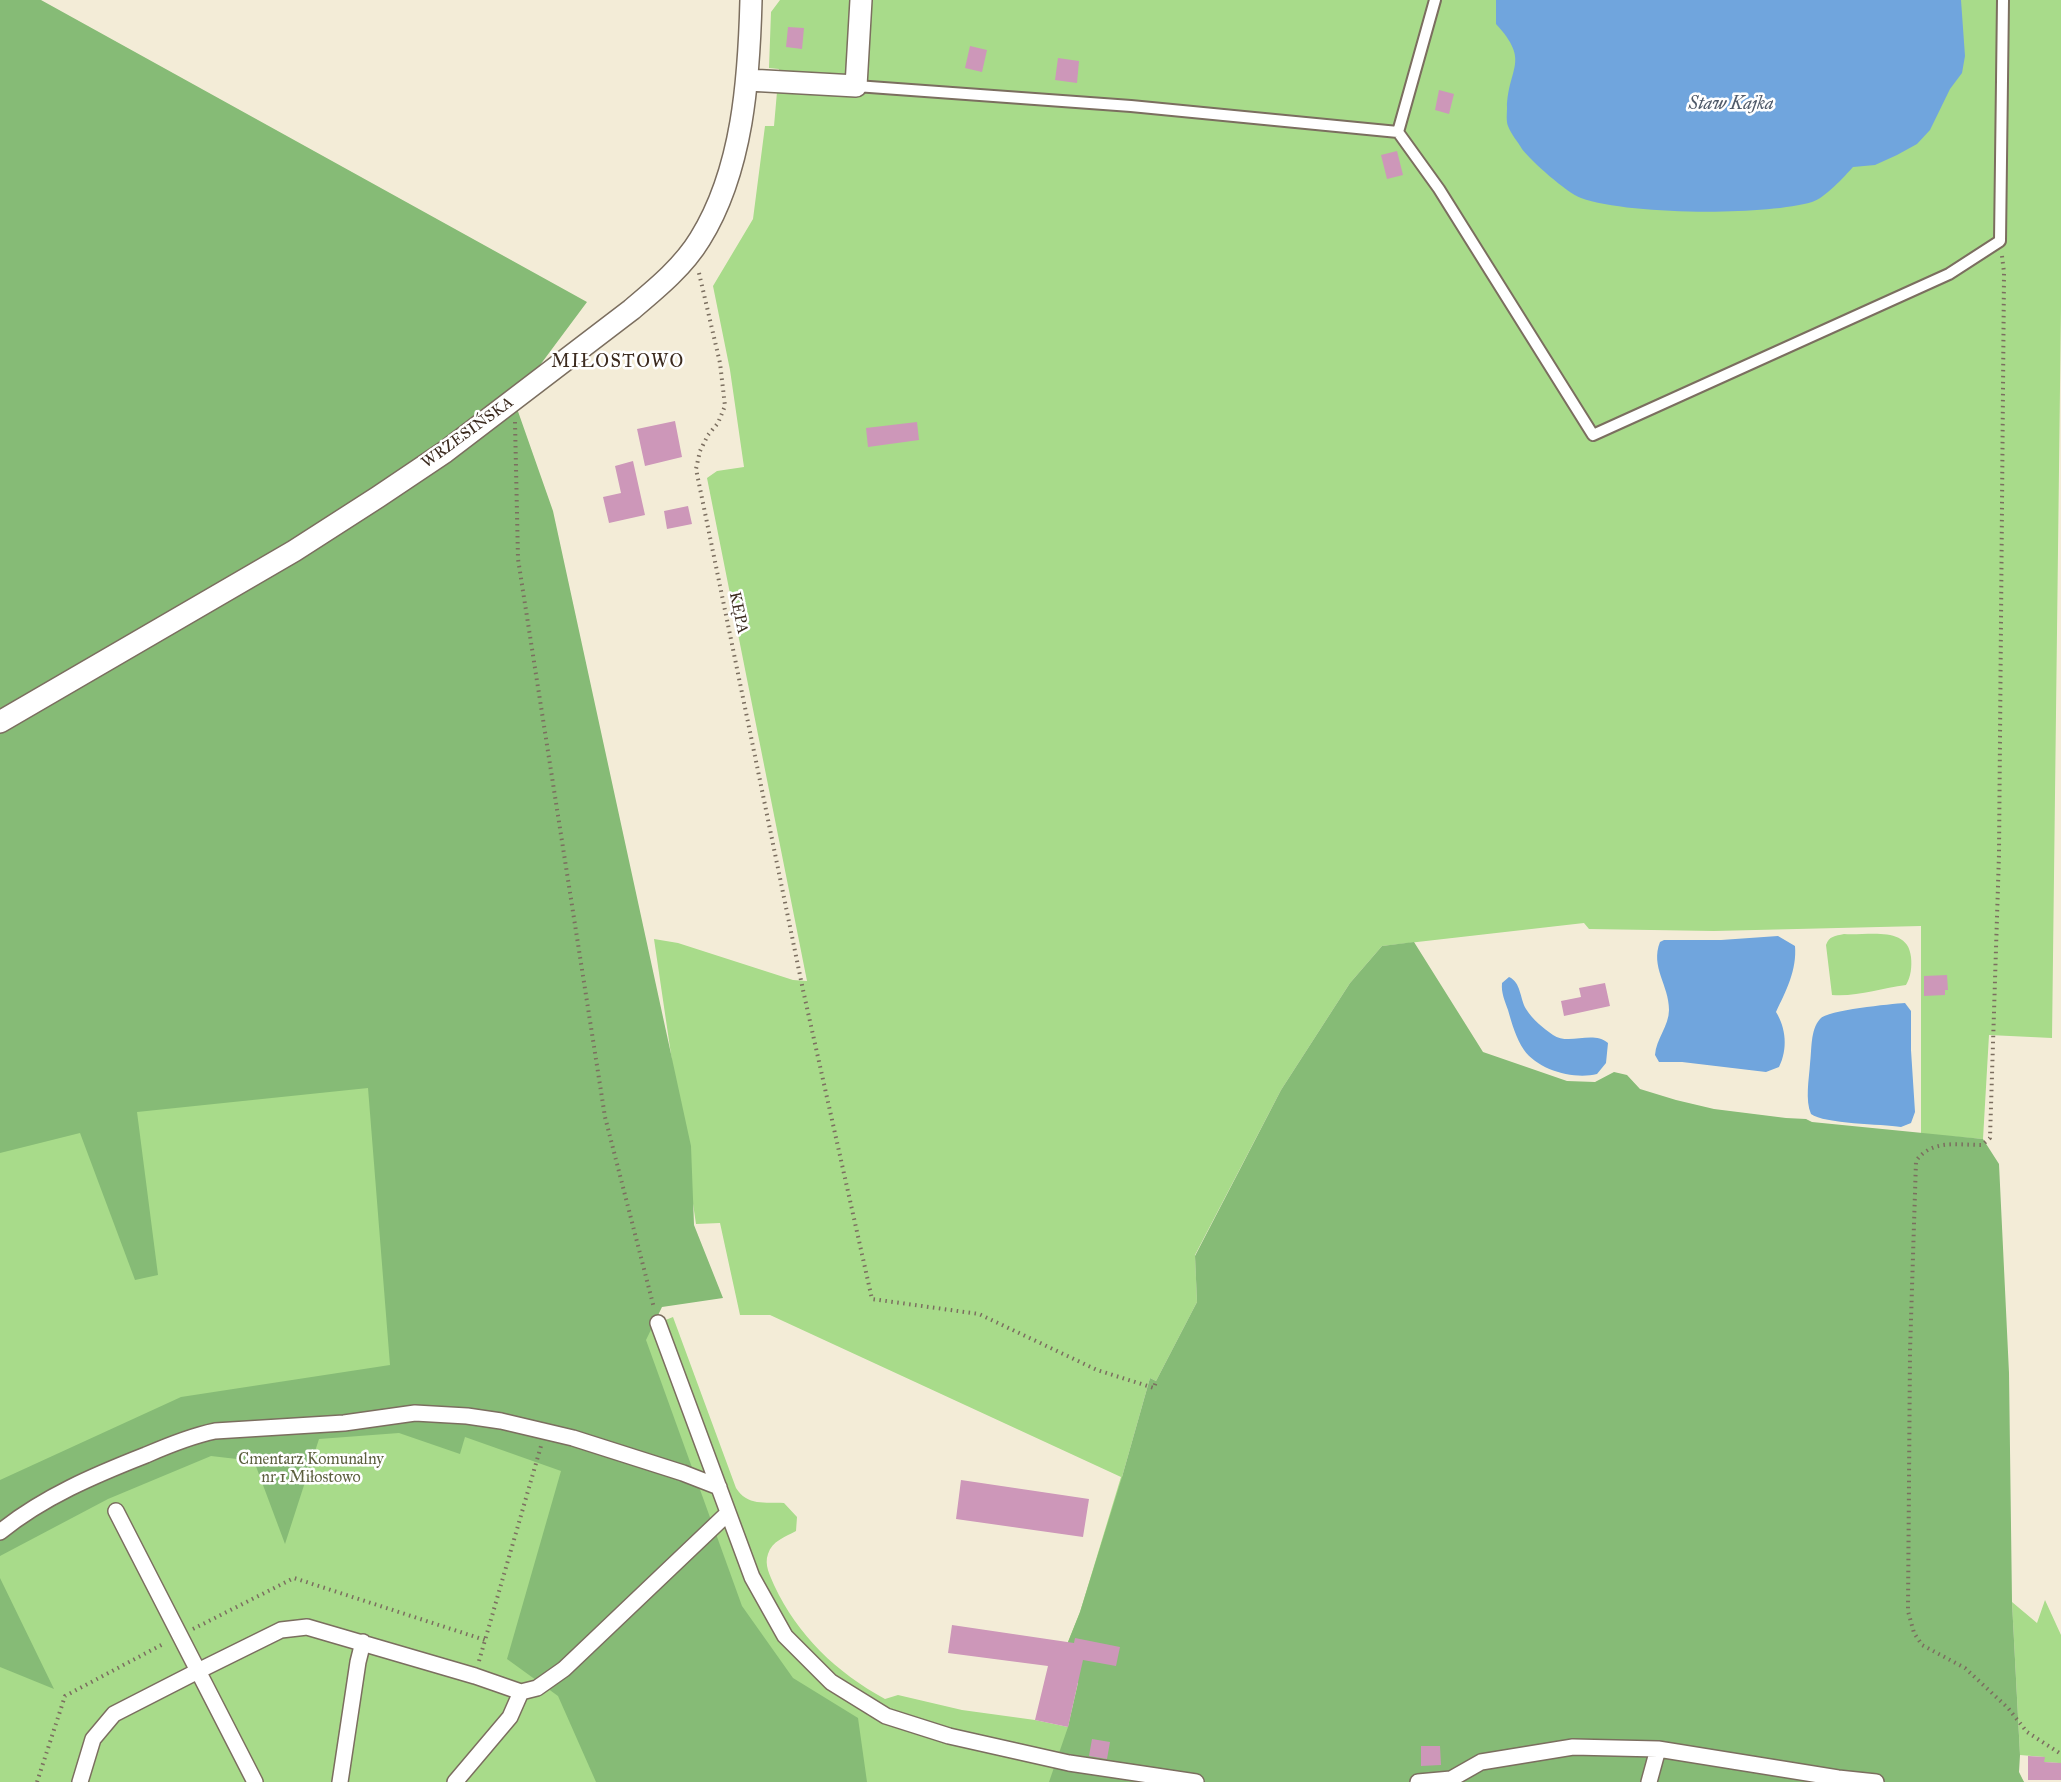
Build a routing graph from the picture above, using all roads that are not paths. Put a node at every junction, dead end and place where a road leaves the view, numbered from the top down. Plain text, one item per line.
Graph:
1 (751, 0) edge
2 (861, 0) edge
3 (1435, 0) edge
4 (2003, 0) edge
5 (748, 80) junction
6 (856, 86) junction
7 (1398, 132) junction
8 (0, 722) edge
9 (658, 1323) road end
10 (719, 1487) junction
11 (116, 1511) dead end
12 (728, 1513) junction
13 (0, 1532) edge
14 (363, 1642) junction
15 (198, 1671) junction
16 (521, 1692) junction
17 (1658, 1749) junction
18 (80, 1782) edge
19 (255, 1782) edge
20 (340, 1782) edge
21 (455, 1782) edge
22 (1196, 1782) edge
23 (1418, 1782) edge
24 (1649, 1782) edge
25 (1876, 1782) edge

1 - 5 street, WRZESIŃSKA
2 - 6 street
3 - 7 lane
4 - 7 lane
5 - 6 street
5 - 8 street, WRZESIŃSKA
6 - 7 lane
9 - 10 street
10 - 12 street
10 - 13 street
11 - 15 street
12 - 16 street
12 - 22 street
14 - 15 street
14 - 16 street
14 - 20 street
15 - 18 street
15 - 19 street
16 - 21 street
17 - 23 street
17 - 24 street
17 - 25 street

